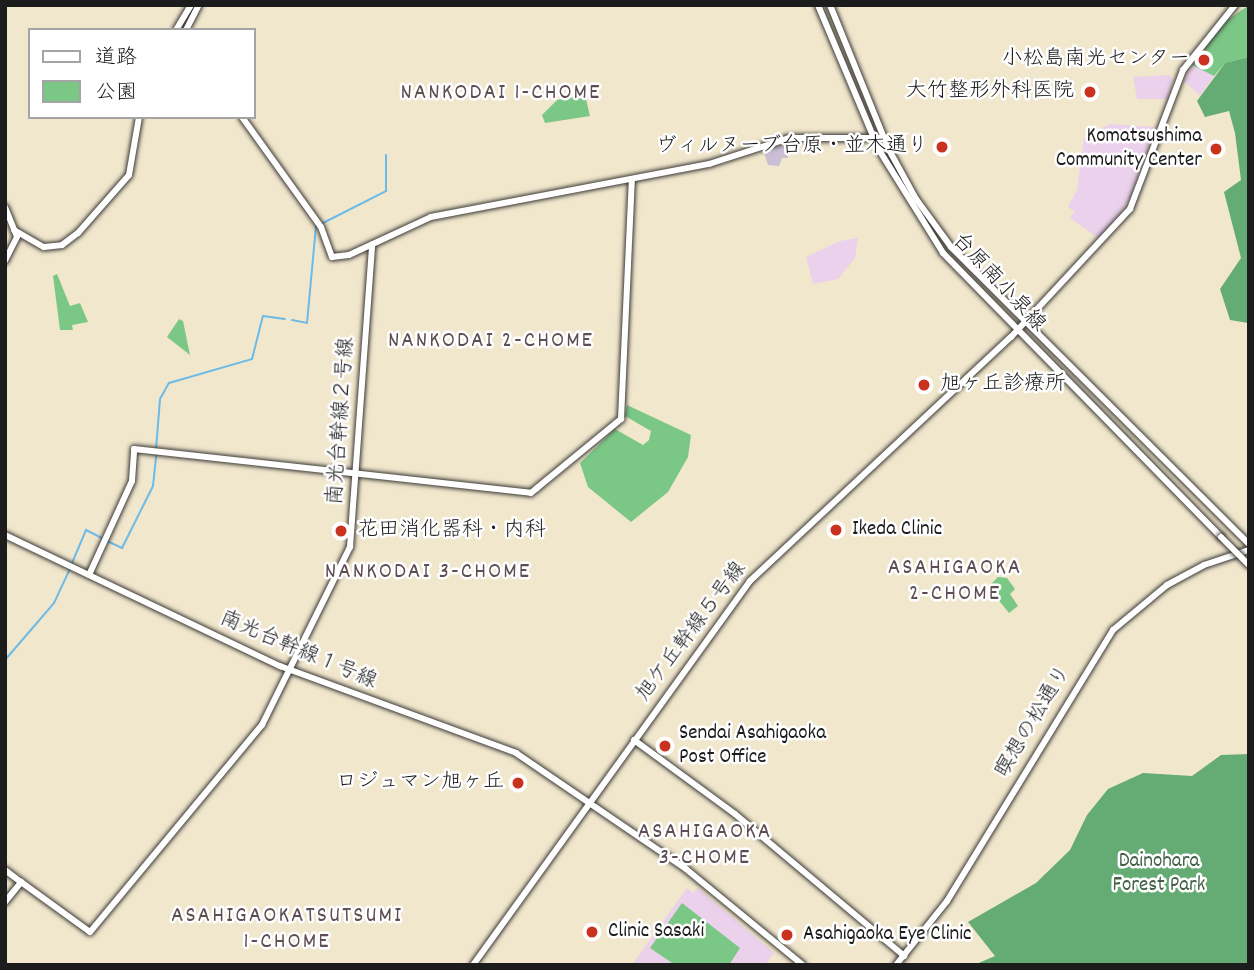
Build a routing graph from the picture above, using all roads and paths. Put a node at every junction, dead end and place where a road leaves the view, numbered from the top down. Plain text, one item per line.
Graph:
1 (191, 5) edge
2 (199, 5) edge
3 (818, 5) edge
4 (830, 5) edge
5 (1235, 5) edge
6 (177, 28) edge
7 (187, 28) edge
8 (139, 119) edge
9 (243, 119) edge
10 (884, 138) junction
11 (874, 139) junction
12 (632, 179) junction
13 (5, 207) edge
14 (14, 230) junction
15 (372, 245) junction
16 (951, 247) junction
17 (943, 253) junction
18 (5, 261) edge
19 (1025, 324) junction
20 (1017, 331) junction
21 (356, 473) junction
22 (5, 536) edge
23 (1248, 550) edge
24 (1249, 565) edge
25 (89, 575) junction
26 (289, 669) junction
27 (634, 740) junction
28 (590, 800) junction
29 (5, 870) edge
30 (21, 882) junction
31 (5, 902) edge
32 (904, 956) junction
33 (473, 965) edge
34 (803, 965) edge
35 (897, 965) edge

1 - 6 street
2 - 7 street
3 - 11 street, 台原南小泉線
4 - 10 street, 台原南小泉線
5 - 19 street, 旭ケ丘幹線５号線
8 - 14 street
9 - 15 street
10 - 11 street
10 - 16 street, 台原南小泉線
11 - 12 street
11 - 17 street, 台原南小泉線
12 - 15 street
12 - 21 street
13 - 14 street
14 - 18 street
15 - 21 street, 南光台幹線２号線
16 - 17 street
16 - 19 street, 台原南小泉線
17 - 20 street, 台原南小泉線
19 - 20 street, 旭ケ丘幹線５号線
19 - 23 street, 台原南小泉線
20 - 24 street, 台原南小泉線, bridge
20 - 27 street, 旭ケ丘幹線５号線
21 - 25 street
21 - 26 street, 南光台幹線２号線
22 - 25 street, 南光台幹線１号線
23 - 32 street, 瞑想の松通り
25 - 26 street, 南光台幹線１号線
26 - 28 street, 南光台幹線１号線
26 - 30 street, 南光台幹線２号線
27 - 28 street, 旭ケ丘幹線５号線
27 - 32 street
28 - 33 street, 旭ケ丘幹線５号線
28 - 34 street, 南光台幹線１号線
29 - 30 street
30 - 31 street
32 - 35 street, 瞑想の松通り

